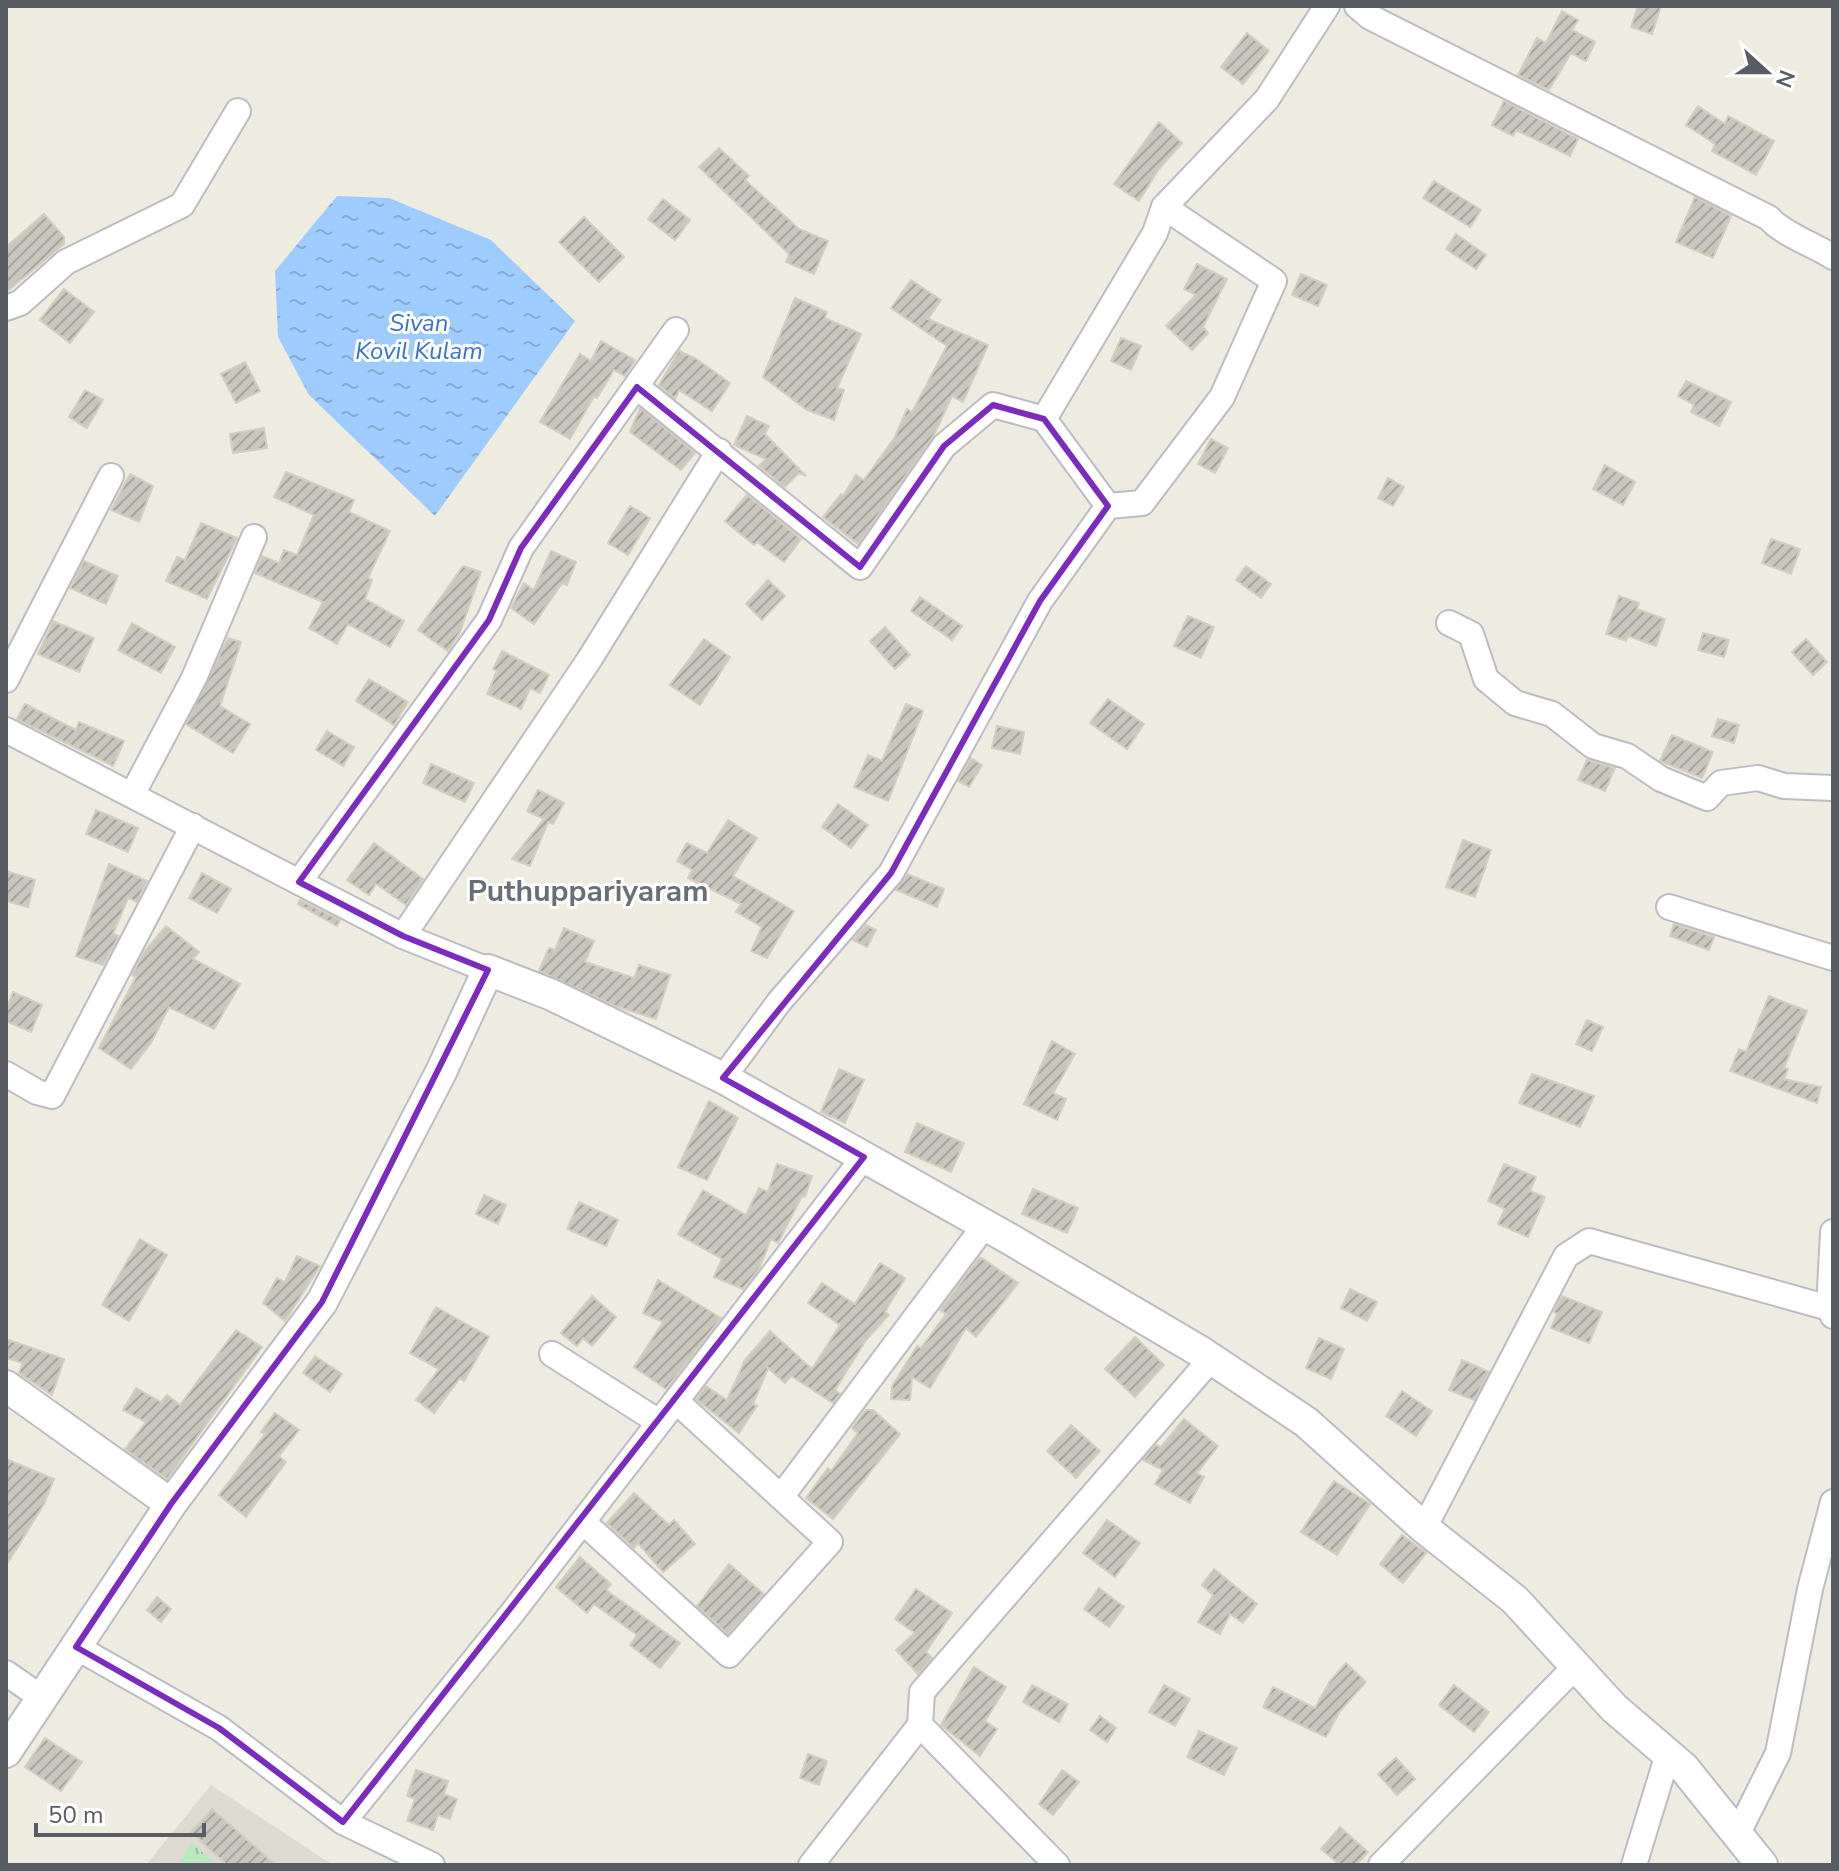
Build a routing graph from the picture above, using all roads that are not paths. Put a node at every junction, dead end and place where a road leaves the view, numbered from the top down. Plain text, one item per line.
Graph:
1 (1327, 6) edge
2 (1357, 6) edge
3 (238, 111) dead end
4 (1164, 207) junction
5 (1833, 257) edge
6 (6, 308) edge
7 (676, 330) dead end
8 (637, 387) junction
9 (1044, 419) junction
10 (719, 451) junction
11 (111, 476) dead end
12 (1108, 506) junction
13 (254, 537) dead end
14 (1449, 623) dead end
15 (6, 680) edge
16 (6, 730) edge
17 (1833, 788) edge
18 (132, 795) junction
19 (193, 826) junction
20 (299, 882) junction
21 (1669, 907) dead end
22 (403, 936) junction
23 (1833, 958) edge
24 (488, 970) junction
25 (6, 1074) edge
26 (723, 1078) junction
27 (864, 1157) junction
28 (985, 1225) junction
29 (1833, 1232) edge
30 (1831, 1312) edge
31 (552, 1354) dead end
32 (1211, 1359) junction
33 (6, 1386) edge
34 (676, 1401) junction
35 (659, 1422) junction
36 (781, 1497) junction
37 (1833, 1502) edge
38 (171, 1504) junction
39 (583, 1522) junction
40 (1424, 1528) junction
41 (76, 1647) junction
42 (1576, 1666) junction
43 (6, 1673) edge
44 (42, 1698) junction
45 (920, 1725) junction
46 (6, 1752) edge
47 (1668, 1754) junction
48 (343, 1822) junction
49 (1737, 1835) junction
50 (432, 1865) edge
51 (811, 1865) edge
52 (1057, 1865) edge
53 (1381, 1865) edge
54 (1634, 1865) edge
55 (1762, 1865) edge

1 - 4 street
2 - 5 street
3 - 6 street
4 - 9 street
4 - 12 street
7 - 8 street
8 - 10 street
8 - 20 street
9 - 10 street
9 - 12 street
10 - 22 street
11 - 15 street
12 - 26 street
13 - 18 street
14 - 17 street
16 - 18 street
18 - 19 street
19 - 20 street
19 - 25 street
20 - 22 street
21 - 23 street
22 - 24 street
24 - 26 street
24 - 38 street
26 - 27 street
27 - 28 street
27 - 34 street
28 - 32 street
28 - 36 street
29 - 30 street
30 - 40 street
31 - 35 street
32 - 40 street
32 - 45 street
33 - 38 street
34 - 35 street
34 - 36 street
35 - 39 street
36 - 39 street
37 - 49 street
38 - 41 street
39 - 48 street
40 - 42 street
41 - 44 street
41 - 48 street
42 - 47 street
42 - 53 street
43 - 44 street
44 - 46 street
45 - 51 street
45 - 52 street
47 - 49 street
47 - 54 street
48 - 50 street
49 - 55 street

